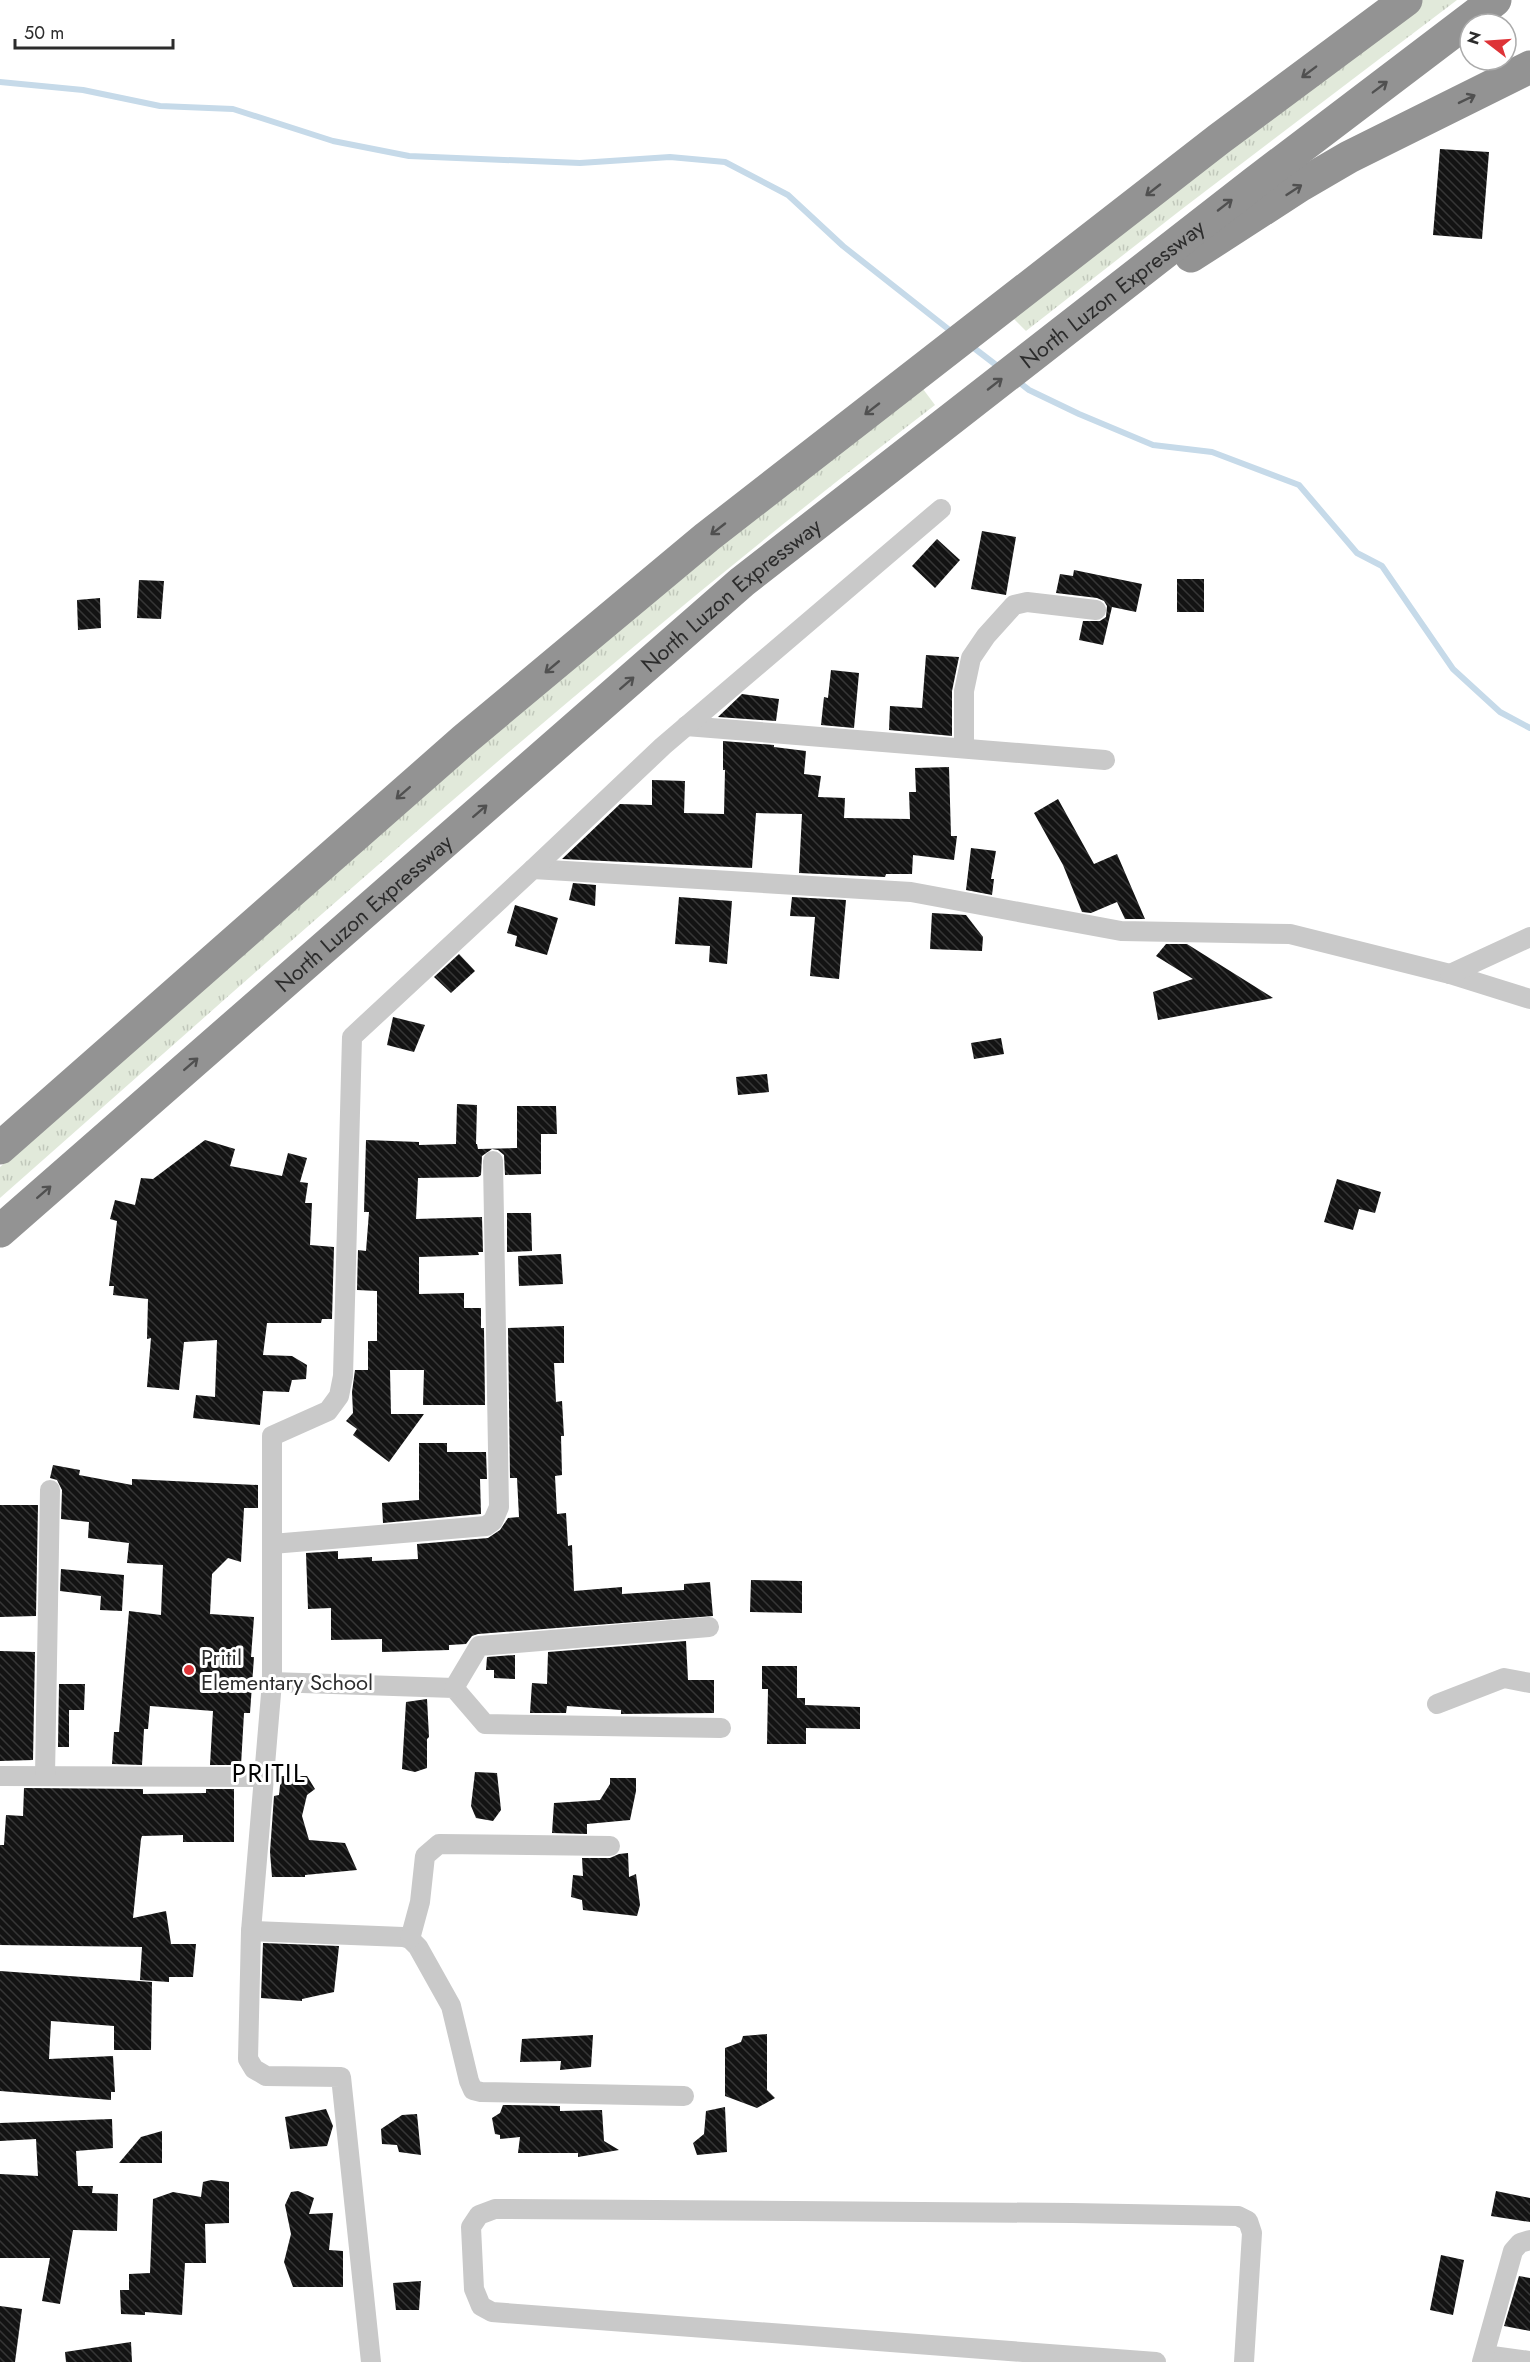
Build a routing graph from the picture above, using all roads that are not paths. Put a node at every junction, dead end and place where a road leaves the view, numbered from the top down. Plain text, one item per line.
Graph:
1 (1406, 0) edge
2 (1495, 0) edge
3 (1530, 68) edge
4 (1039, 350) junction
5 (941, 509) dead end
6 (1096, 610) dead end
7 (686, 726) junction
8 (964, 748) junction
9 (1106, 760) dead end
10 (533, 869) junction
11 (1530, 937) edge
12 (1450, 974) junction
13 (1530, 999) edge
14 (0, 1148) edge
15 (493, 1161) dead end
16 (0, 1231) edge
17 (50, 1490) dead end
18 (272, 1544) junction
19 (709, 1627) dead end
20 (272, 1682) junction
21 (1530, 1683) edge
22 (454, 1688) junction
23 (1437, 1704) dead end
24 (721, 1728) dead end
25 (0, 1776) edge
26 (45, 1776) junction
27 (264, 1778) junction
28 (610, 1846) dead end
29 (251, 1931) junction
30 (410, 1939) junction
31 (684, 2096) dead end
32 (1525, 2242) edge
33 (1484, 2358) edge
34 (1530, 2361) edge
35 (371, 2362) edge
36 (1156, 2362) edge
37 (1244, 2362) edge

1 -> 14 highway
4 -> 2 highway, North Luzon Expressway
4 -> 3 highway
16 -> 4 highway, North Luzon Expressway
5 - 7 street
6 - 8 street
7 - 8 street
7 - 10 street
8 - 9 street
10 - 12 street
10 - 18 street
11 - 12 street
12 - 13 street
15 - 18 street
17 - 26 street
18 - 20 street
19 - 22 street
20 - 22 street
20 - 27 street
21 - 23 street
22 - 24 street
25 - 26 street
26 - 27 street
27 - 29 street
28 - 30 street
29 - 30 street
29 - 35 street
30 - 31 street
32 - 33 street
33 - 34 street
36 - 37 street

